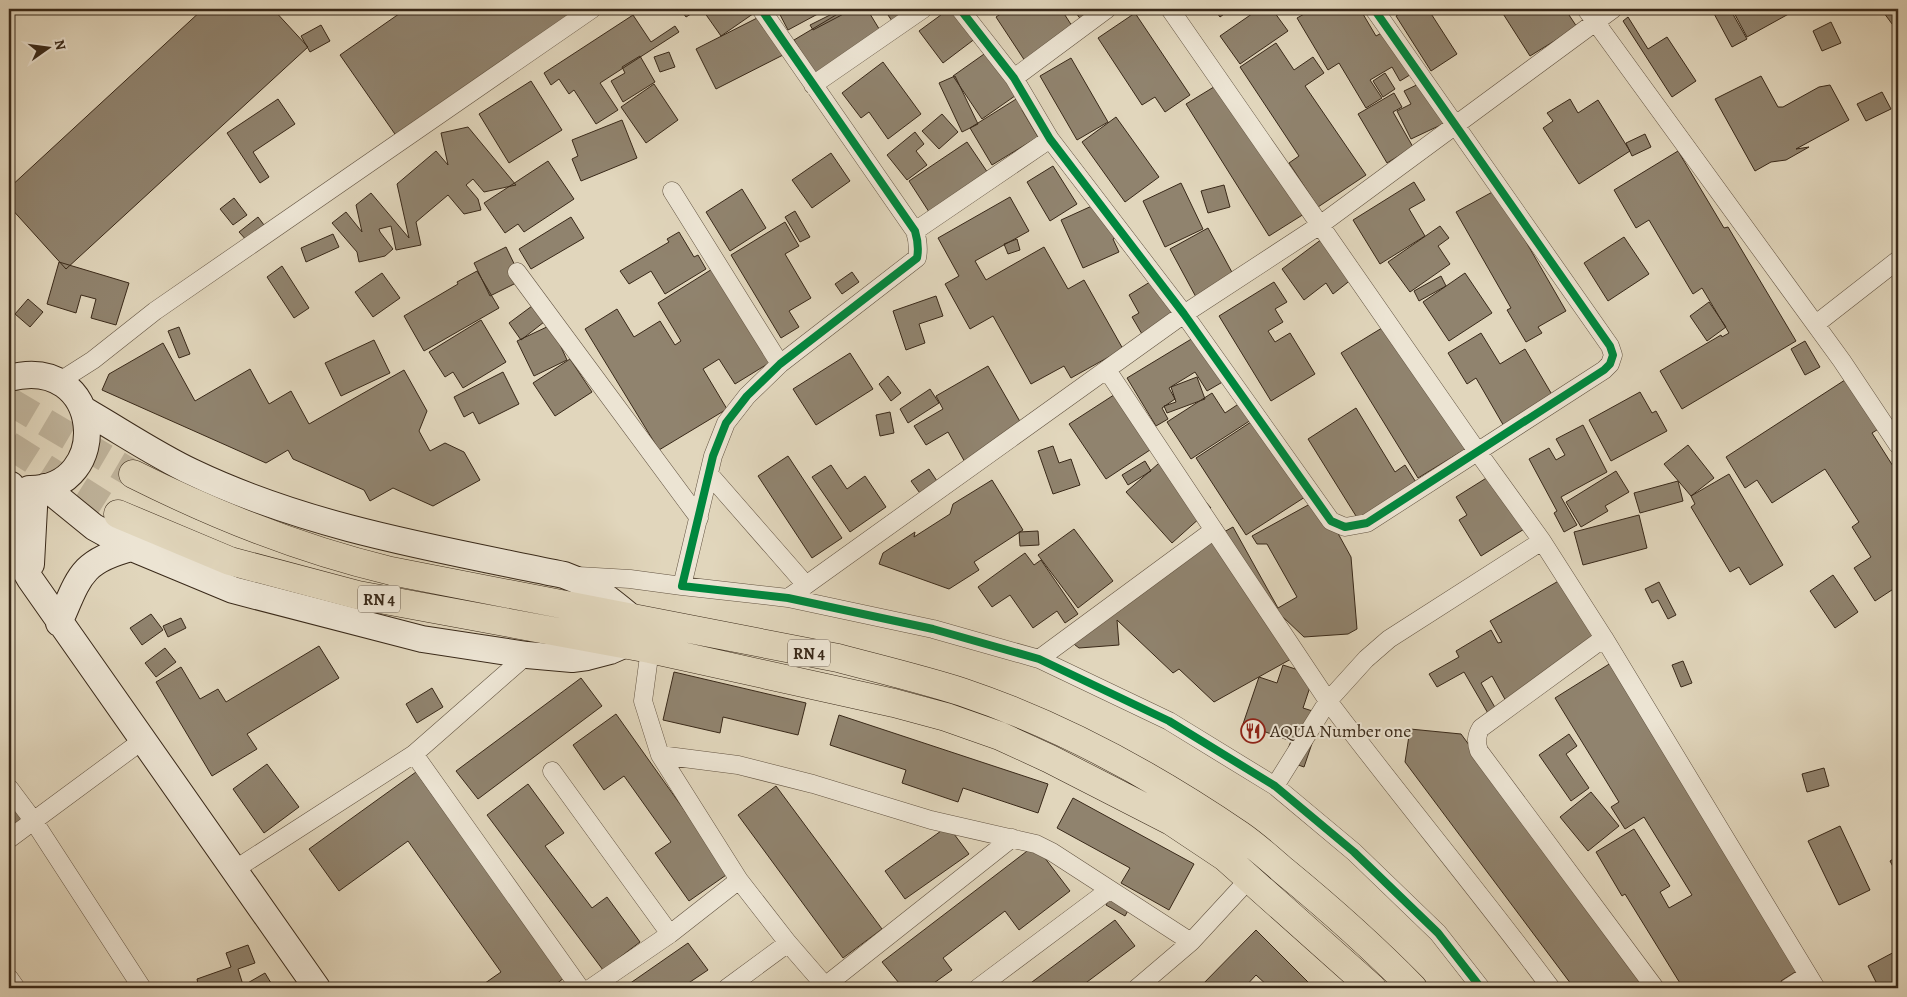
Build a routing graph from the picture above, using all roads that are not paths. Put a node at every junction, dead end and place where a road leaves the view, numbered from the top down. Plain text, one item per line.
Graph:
1 (592, 9) edge
2 (761, 9) edge
3 (923, 9) edge
4 (960, 9) edge
5 (1107, 9) edge
6 (1170, 9) edge
7 (1374, 9) edge
8 (1613, 9) edge
9 (1591, 15) edge
10 (1014, 78) junction
11 (813, 85) junction
12 (1455, 124) junction
13 (1050, 139) junction
14 (672, 191) dead end
15 (1320, 225) junction
16 (915, 231) junction
17 (1898, 260) edge
18 (517, 272) dead end
19 (1184, 314) junction
20 (1816, 324) junction
21 (780, 364) junction
22 (1107, 370) junction
23 (14, 372) edge
24 (60, 382) junction
25 (84, 410) junction
26 (1898, 445) edge
27 (1477, 452) junction
28 (133, 474) tunnel mouth
29 (709, 474) junction
30 (20, 494) edge
31 (118, 514) tunnel mouth
32 (699, 518) junction
33 (1214, 530) junction
34 (1542, 541) junction
35 (132, 548) junction
36 (20, 570) edge
37 (564, 576) junction
38 (806, 585) junction
39 (682, 586) junction
40 (788, 598) junction
41 (59, 623) junction
42 (636, 637) junction
43 (1604, 638) junction
44 (527, 654) junction
45 (1040, 659) junction
46 (1328, 701) junction
47 (144, 740) junction
48 (414, 754) junction
49 (660, 755) junction
50 (552, 771) dead end
51 (1275, 786) junction
52 (9, 788) edge
53 (33, 820) junction
54 (1012, 838) junction
55 (9, 839) edge
56 (234, 870) junction
57 (1250, 878) junction
58 (739, 880) junction
59 (1109, 890) junction
60 (670, 934) junction
61 (1191, 942) junction
62 (788, 943) junction
63 (9, 978) edge
64 (1812, 982) edge
65 (826, 987) edge
66 (16, 988) edge
67 (142, 988) edge
68 (317, 988) edge
69 (580, 988) edge
70 (591, 988) edge
71 (727, 988) edge
72 (978, 988) edge
73 (1137, 988) edge
74 (1372, 988) edge
75 (1413, 988) edge
76 (1481, 988) edge
77 (1551, 988) edge
78 (1655, 988) edge
79 (1788, 988) edge

1 - 24 street
2 - 11 street
3 - 11 street
4 - 10 street
5 - 10 street
6 - 15 street
7 - 12 street
8 - 9 street
9 - 12 street
9 - 20 street
10 - 13 street
11 - 16 street
12 - 15 street
12 - 27 street
13 - 16 street
13 - 19 street
14 - 21 street
15 - 19 street
15 - 27 street
16 - 21 street
17 - 20 street
18 - 32 street
19 - 22 street
19 - 27 street
20 - 26 street
21 - 29 street
22 - 33 street
22 - 38 street
23 - 24 main road
24 - 25 main road
25 - 30 main road
25 - 37 main road
27 - 34 street
28 - 42 highway, RN 4
29 - 32 street
29 - 38 street
30 - 35 main road
30 - 36 main road
31 - 42 highway, RN 4
32 - 39 street
33 - 45 street
33 - 46 street
34 - 43 street
34 - 46 street
35 - 41 main road
35 - 44 main road
36 - 41 main road
37 - 39 street
37 - 42 main road
38 - 40 street
39 - 40 street
40 - 45 street
41 - 47 main road
42 - 44 main road
42 - 49 street
42 - 57 highway, RN 4
42 - 75 highway, RN 4
43 - 64 street
43 - 78 street
44 - 48 street
45 - 51 street
46 - 51 street
46 - 77 street
47 - 53 street
47 - 56 main road
48 - 56 street
48 - 69 street
49 - 54 street
49 - 58 street
50 - 60 street
51 - 76 street
52 - 53 street
53 - 55 street
53 - 67 street
54 - 59 street
54 - 65 street
56 - 68 main road
57 - 61 street
57 - 74 highway, RN 4
58 - 60 street
58 - 62 street
59 - 61 street
59 - 72 street
60 - 70 street
61 - 73 street
62 - 65 street
62 - 71 street
63 - 66 street
64 - 79 street

